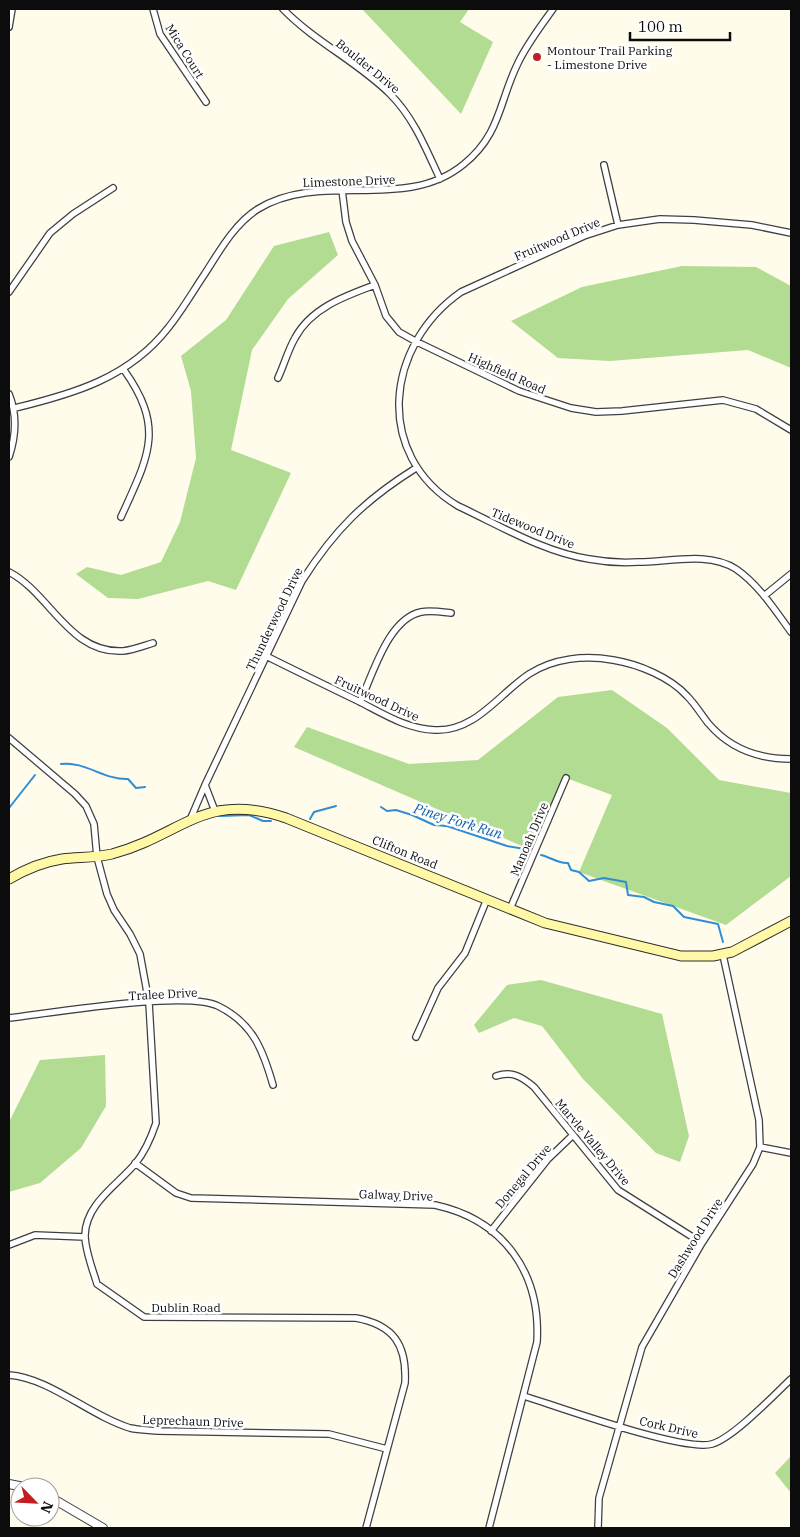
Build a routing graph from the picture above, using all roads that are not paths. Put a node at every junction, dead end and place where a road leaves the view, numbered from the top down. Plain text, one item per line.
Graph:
1 (12, 9) edge
2 (154, 9) edge
3 (283, 9) edge
4 (553, 9) edge
5 (9, 27) edge
6 (206, 102) dead end
7 (604, 166) dead end
8 (440, 179) junction
9 (112, 188) dead end
10 (342, 190) junction
11 (618, 225) junction
12 (791, 233) edge
13 (375, 285) junction
14 (9, 292) edge
15 (415, 342) junction
16 (124, 370) junction
17 (278, 378) dead end
18 (9, 394) edge
19 (15, 408) junction
20 (791, 430) edge
21 (9, 457) edge
22 (416, 468) junction
23 (121, 517) dead end
24 (9, 572) edge
25 (791, 574) edge
26 (764, 596) junction
27 (452, 613) dead end
28 (791, 632) edge
29 (153, 643) dead end
30 (266, 656) junction
31 (360, 702) junction
32 (9, 738) edge
33 (791, 759) edge
34 (566, 778) dead end
35 (205, 786) junction
36 (215, 811) junction
37 (190, 820) junction
38 (97, 857) junction
39 (9, 879) edge
40 (487, 900) junction
41 (510, 909) junction
42 (791, 921) edge
43 (724, 955) junction
44 (149, 1002) junction
45 (9, 1018) edge
46 (416, 1037) dead end
47 (496, 1076) dead end
48 (273, 1085) dead end
49 (572, 1135) junction
50 (760, 1147) junction
51 (791, 1153) edge
52 (135, 1163) junction
53 (491, 1230) junction
54 (85, 1237) junction
55 (702, 1243) junction
56 (9, 1245) edge
57 (9, 1374) edge
58 (791, 1379) edge
59 (524, 1396) junction
60 (619, 1426) junction
61 (387, 1449) junction
62 (60, 1503) edge
63 (103, 1528) edge
64 (366, 1528) edge
65 (489, 1528) edge
66 (598, 1528) edge

1 - 5 street
2 - 6 street, Mica Court
3 - 8 street, Boulder Drive
4 - 8 street, Limestone Drive
7 - 11 street
8 - 10 street, Limestone Drive
9 - 14 street
10 - 13 street, Highfield Road
10 - 16 street, Limestone Drive
11 - 12 street, Fruitwood Drive
11 - 15 street, Fruitwood Drive
13 - 15 street, Highfield Road
13 - 17 street
15 - 20 street, Highfield Road
15 - 22 street, Tidewood Drive
16 - 19 street, Limestone Drive
16 - 23 street
18 - 19 street
19 - 21 street
22 - 26 street, Tidewood Drive
22 - 30 street, Thunderwood Drive
24 - 29 street
25 - 26 street
26 - 28 street, Tidewood Drive
27 - 31 street
30 - 31 street, Fruitwood Drive
30 - 35 street, Thunderwood Drive
31 - 33 street, Fruitwood Drive
32 - 38 street
34 - 41 street, Manoah Drive
35 - 36 street
35 - 37 street, Thunderwood Drive
36 - 37 main road, Clifton Road
36 - 40 main road, Clifton Road
37 - 38 main road, Clifton Road
38 - 39 main road, Clifton Road
38 - 44 street
40 - 41 main road, Clifton Road
40 - 46 street
41 - 43 main road, Clifton Road
42 - 43 main road, Clifton Road
43 - 50 street, Dashwood Drive
44 - 45 street, Tralee Drive
44 - 48 street, Tralee Drive
44 - 52 street
47 - 49 street, Marvle Valley Drive
49 - 53 street, Donegal Drive
49 - 55 street, Marvle Valley Drive
50 - 51 street
50 - 55 street, Dashwood Drive
52 - 53 street, Galway Drive
52 - 54 street
53 - 59 street, Galway Drive
54 - 56 street
54 - 61 street, Dublin Road
55 - 60 street, Dashwood Drive
57 - 61 street, Leprechaun Drive
58 - 60 street, Cork Drive
59 - 60 street, Cork Drive
59 - 65 street, Galway Drive
60 - 66 street, Dashwood Drive
61 - 64 street, Dublin Road
62 - 63 street

